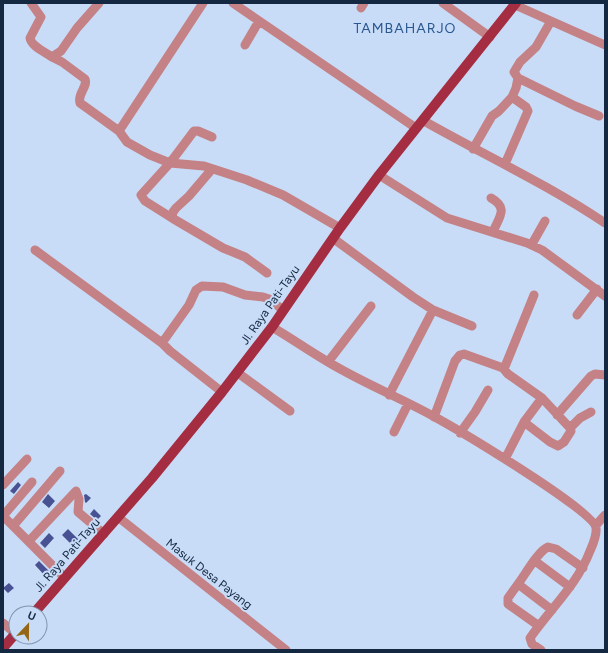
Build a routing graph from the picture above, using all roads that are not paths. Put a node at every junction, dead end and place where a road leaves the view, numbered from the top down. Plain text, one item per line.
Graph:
1 (31, 3) edge
2 (100, 3) edge
3 (203, 3) edge
4 (233, 3) edge
5 (443, 3) edge
6 (516, 4) edge
7 (259, 21) junction
8 (551, 21) junction
9 (490, 37) junction
10 (245, 45) dead end
11 (605, 45) edge
12 (52, 57) junction
13 (518, 78) junction
14 (512, 97) junction
15 (599, 116) dead end
16 (424, 121) junction
17 (416, 128) junction
18 (119, 131) junction
19 (212, 137) dead end
20 (473, 149) junction
21 (170, 163) junction
22 (505, 164) junction
23 (212, 168) junction
24 (379, 175) junction
25 (491, 198) dead end
26 (172, 218) junction
27 (545, 221) dead end
28 (605, 223) edge
29 (340, 228) junction
30 (493, 232) junction
31 (334, 239) junction
32 (532, 244) junction
33 (35, 250) dead end
34 (267, 273) dead end
35 (597, 289) junction
36 (534, 295) dead end
37 (605, 296) edge
38 (371, 306) dead end
39 (283, 310) junction
40 (433, 310) junction
41 (577, 315) dead end
42 (472, 326) dead end
43 (272, 327) junction
44 (162, 343) junction
45 (328, 362) junction
46 (504, 369) junction
47 (238, 373) junction
48 (605, 375) edge
49 (488, 390) dead end
50 (222, 392) junction
51 (389, 395) junction
52 (542, 398) junction
53 (408, 404) junction
54 (290, 411) dead end
55 (591, 412) dead end
56 (557, 415) junction
57 (434, 417) junction
58 (524, 422) junction
59 (570, 428) junction
60 (394, 432) dead end
61 (460, 433) junction
62 (27, 459) dead end
63 (505, 459) junction
64 (60, 471) dead end
65 (32, 482) dead end
66 (3, 485) edge
67 (605, 515) edge
68 (3, 516) edge
69 (118, 517) junction
70 (596, 525) junction
71 (13, 526) junction
72 (104, 534) junction
73 (29, 542) junction
74 (535, 561) junction
75 (583, 568) junction
76 (65, 578) junction
77 (518, 584) junction
78 (570, 587) junction
79 (41, 605) edge
80 (552, 610) junction
81 (539, 626) junction
82 (286, 650) edge
83 (541, 650) edge

1 - 12 street
2 - 12 street
3 - 18 street
4 - 7 street
5 - 9 street
6 - 8 street
6 - 9 main road, Jl. Raya Pati-Tayu
7 - 10 street
7 - 17 street
8 - 11 street
8 - 13 street
9 - 16 main road, Jl. Raya Pati-Tayu
12 - 18 street
13 - 14 street
13 - 15 street
14 - 20 street
14 - 22 street
16 - 17 main road, Jl. Raya Pati-Tayu
16 - 20 street
17 - 24 main road, Jl. Raya Pati-Tayu
18 - 21 street
19 - 21 street
20 - 22 street
21 - 23 street
21 - 26 street
22 - 28 street
23 - 26 street
23 - 29 street
24 - 29 main road, Jl. Raya Pati-Tayu
24 - 30 street
25 - 30 street
26 - 34 street
27 - 32 street
29 - 31 main road, Jl. Raya Pati-Tayu
30 - 32 street
31 - 39 main road, Jl. Raya Pati-Tayu
31 - 40 street
32 - 35 street
33 - 44 street
35 - 37 street
35 - 41 street
36 - 46 street
38 - 45 street
39 - 43 main road, Jl. Raya Pati-Tayu
39 - 44 street
40 - 42 street
40 - 51 street
43 - 45 street
43 - 47 main road, Jl. Raya Pati-Tayu
44 - 50 street
45 - 51 street
46 - 52 street
46 - 57 street
47 - 50 main road, Jl. Raya Pati-Tayu
47 - 54 street
48 - 56 street
49 - 61 street
50 - 69 main road, Jl. Raya Pati-Tayu
51 - 53 street
52 - 56 street
52 - 58 street
53 - 57 street
53 - 60 street
55 - 59 street
56 - 59 street
57 - 61 street
58 - 59 street
58 - 63 street
61 - 63 street
62 - 66 street
63 - 70 street
64 - 71 street
65 - 68 street
67 - 70 street
68 - 71 street
69 - 72 main road, Jl. Raya Pati-Tayu
69 - 82 street, Masuk Desa Payang
70 - 75 street
71 - 73 street
72 - 73 street
72 - 76 main road, Jl. Raya Pati-Tayu
73 - 76 street
74 - 75 street
74 - 77 street
74 - 78 street
75 - 78 street
76 - 79 main road, Jl. Raya Pati-Tayu
77 - 80 street
77 - 81 street
78 - 80 street
80 - 81 street
81 - 83 street

